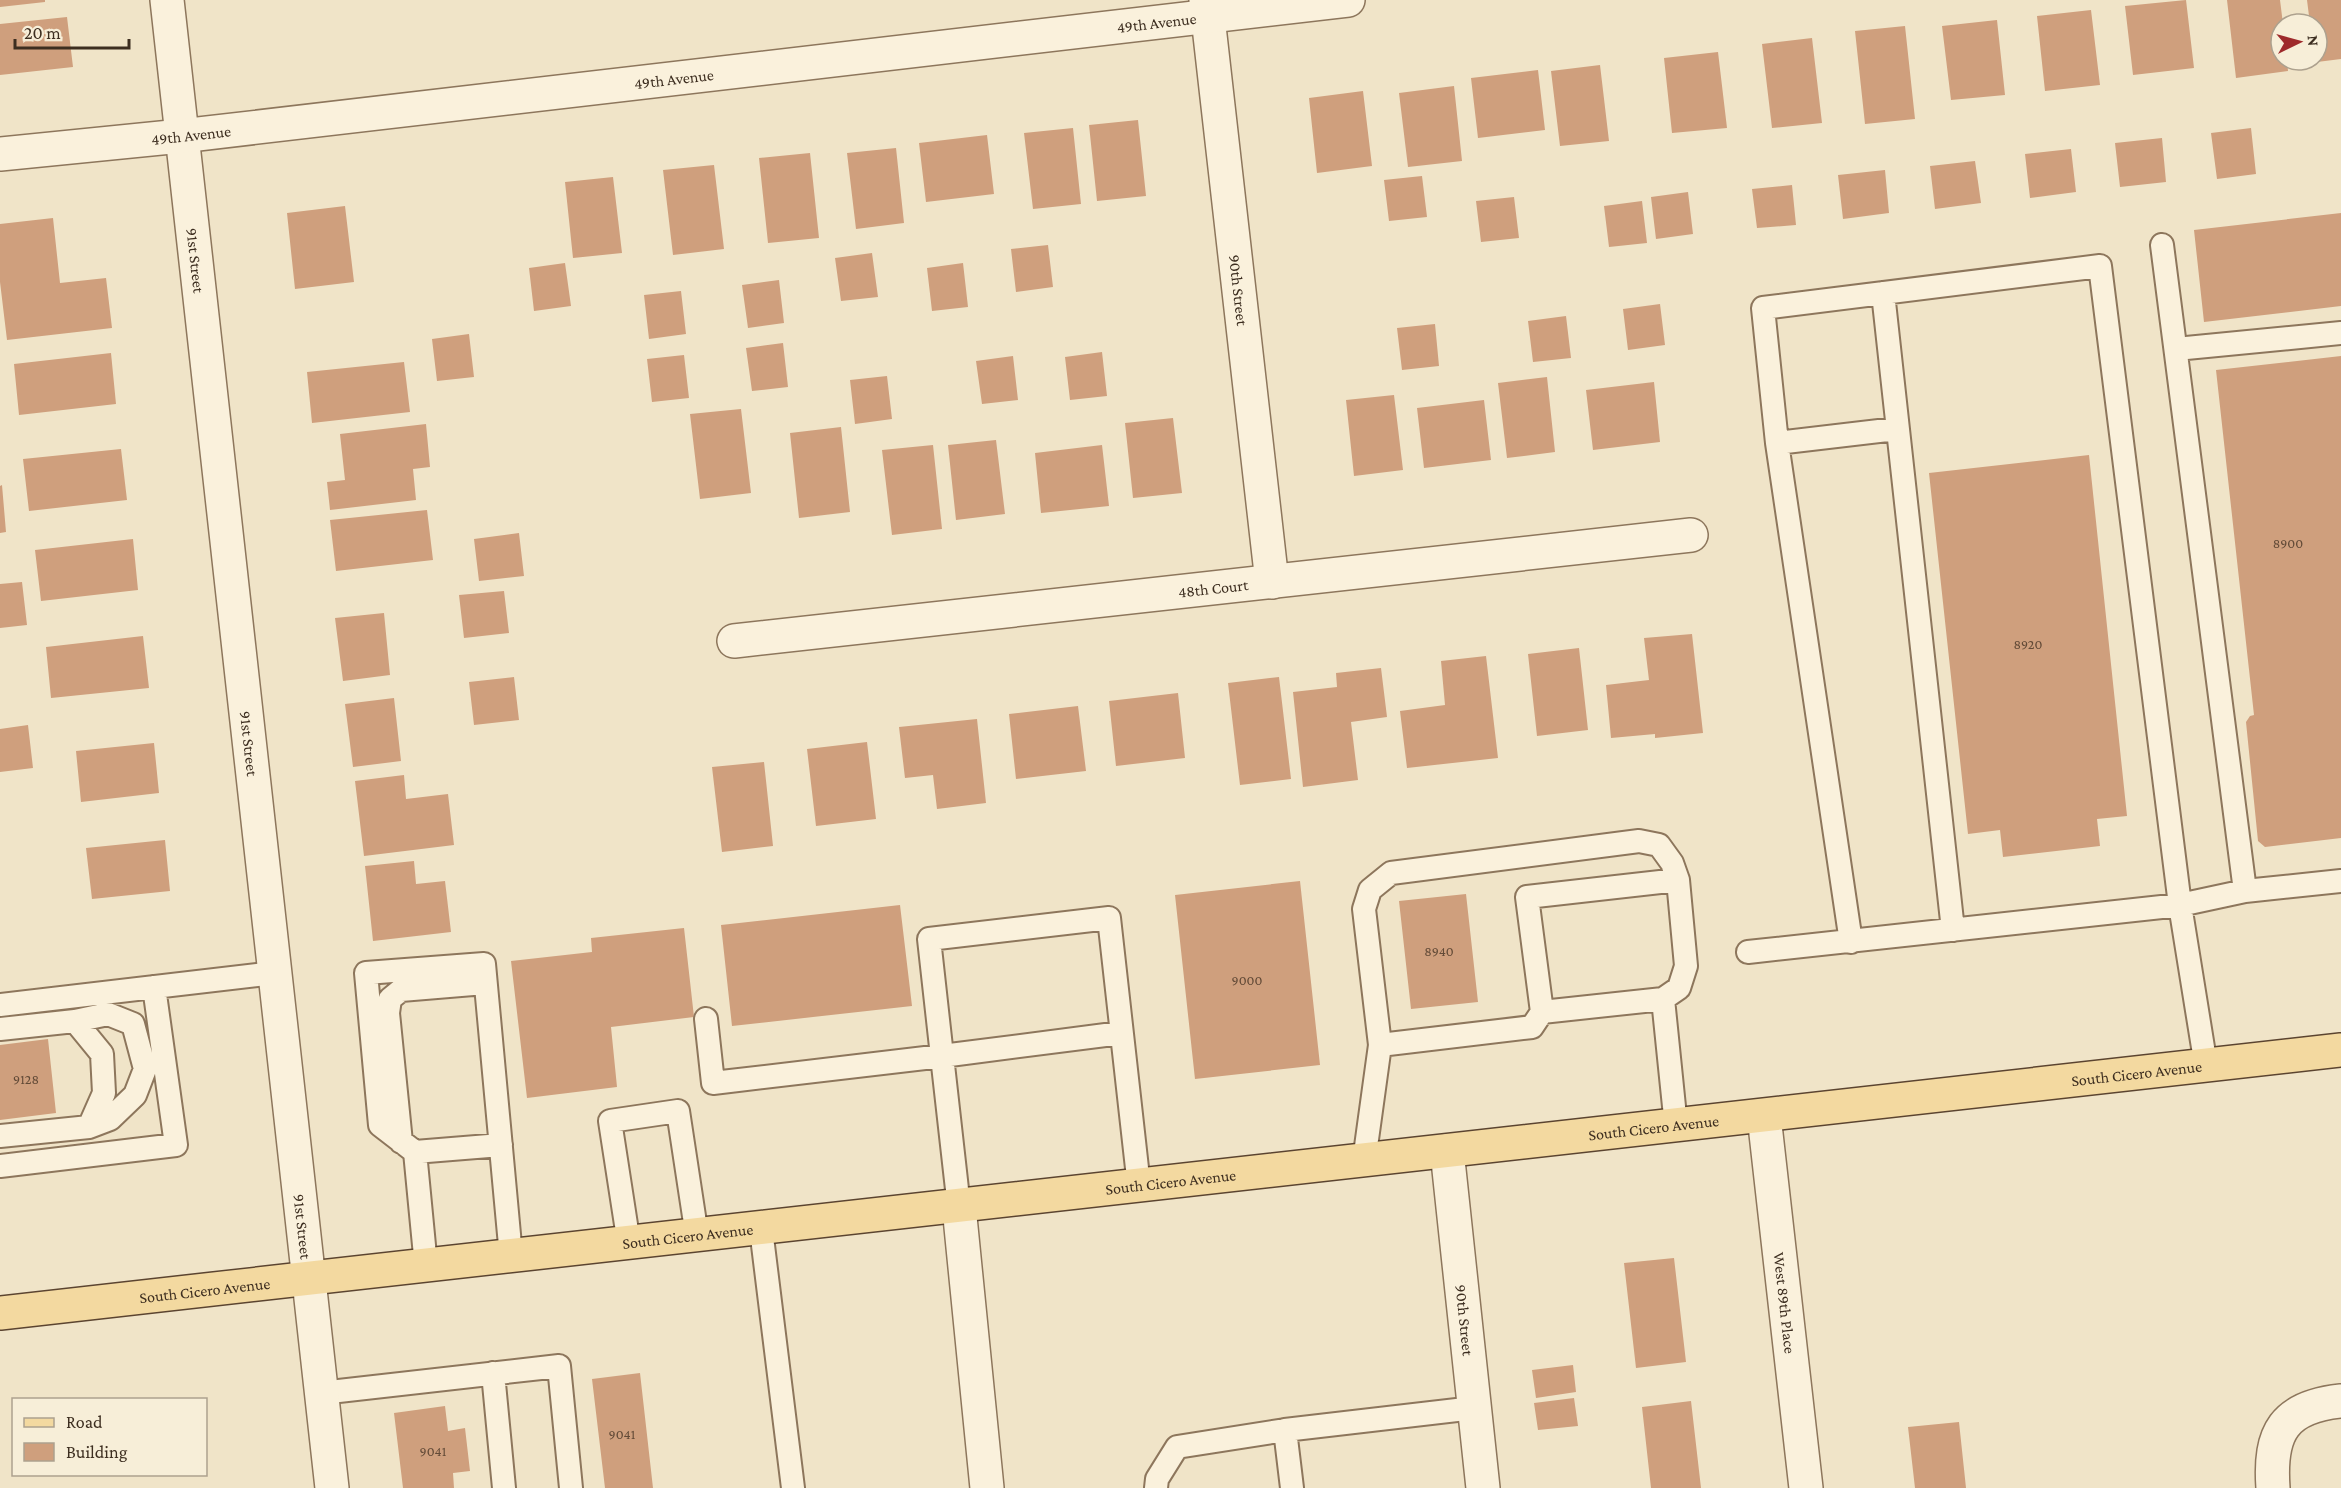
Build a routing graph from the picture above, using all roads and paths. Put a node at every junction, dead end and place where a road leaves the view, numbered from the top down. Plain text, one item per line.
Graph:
1 (167, 0) edge
2 (1348, 0) edge
3 (1207, 8) edge
4 (181, 136) junction
5 (0, 154) edge
6 (2162, 245) dead end
7 (1883, 293) junction
8 (2341, 333) edge
9 (2176, 349) junction
10 (1896, 429) junction
11 (1777, 443) junction
12 (1691, 535) dead end
13 (1272, 582) junction
14 (734, 641) dead end
15 (1678, 880) junction
16 (2341, 881) edge
17 (2245, 891) junction
18 (2180, 904) junction
19 (1953, 930) junction
20 (1851, 942) junction
21 (1748, 952) dead end
22 (274, 973) junction
23 (485, 983) junction
24 (154, 987) junction
25 (1663, 999) junction
26 (0, 1005) edge
27 (1542, 1012) junction
28 (706, 1019) dead end
29 (75, 1021) junction
30 (0, 1029) edge
31 (1121, 1033) junction
32 (1380, 1045) junction
33 (2341, 1050) edge
34 (942, 1056) junction
35 (2206, 1066) junction
36 (1764, 1116) junction
37 (89, 1126) junction
38 (1676, 1126) junction
39 (0, 1136) edge
40 (501, 1145) junction
41 (408, 1147) junction
42 (1447, 1151) junction
43 (1364, 1161) junction
44 (0, 1166) edge
45 (1139, 1186) junction
46 (958, 1207) junction
47 (761, 1229) junction
48 (697, 1236) junction
49 (629, 1244) junction
50 (511, 1256) junction
51 (426, 1266) junction
52 (308, 1279) junction
53 (0, 1313) edge
54 (494, 1373) junction
55 (321, 1393) junction
56 (2341, 1401) edge
57 (1474, 1408) junction
58 (1285, 1430) junction
59 (332, 1488) edge
60 (504, 1488) edge
61 (571, 1488) edge
62 (793, 1488) edge
63 (987, 1488) edge
64 (1156, 1488) edge
65 (1292, 1488) edge
66 (1482, 1488) edge
67 (1806, 1488) edge
68 (2273, 1488) edge

1 - 4 street, 91st Street
2 - 3 street, 49th Avenue
3 - 4 street, 49th Avenue
3 - 13 street, 90th Street
4 - 5 street, 49th Avenue
4 - 22 street, 91st Street
6 - 9 lane
7 - 10 lane
7 - 11 lane
7 - 18 lane
8 - 9 lane
9 - 17 lane
10 - 11 lane
10 - 19 lane
11 - 20 lane
12 - 13 street, 48th Court
13 - 14 street, 48th Court
15 - 25 lane
15 - 27 lane
15 - 32 lane
16 - 17 lane
17 - 18 lane
18 - 19 lane
18 - 35 lane
19 - 20 lane
20 - 21 lane
22 - 24 lane
22 - 52 street, 91st Street
23 - 40 lane
23 - 41 lane
23 - 41 lane
24 - 26 lane
24 - 44 lane
25 - 27 lane
25 - 38 lane
27 - 32 lane
28 - 34 lane
29 - 30 lane
29 - 37 lane
29 - 37 lane
31 - 34 lane
31 - 34 lane
31 - 45 lane
32 - 43 lane
33 - 35 main road, South Cicero Avenue
34 - 46 lane
35 - 36 main road, South Cicero Avenue
36 - 38 main road, South Cicero Avenue
36 - 67 street, West 89th Place
37 - 39 lane
38 - 42 main road, South Cicero Avenue
40 - 41 lane
40 - 50 lane
41 - 51 lane
42 - 43 main road, South Cicero Avenue
42 - 57 street, 90th Street
43 - 45 main road, South Cicero Avenue
45 - 46 main road, South Cicero Avenue
46 - 47 main road, South Cicero Avenue
46 - 63 street
47 - 48 main road, South Cicero Avenue
47 - 62 lane
48 - 49 main road, South Cicero Avenue
48 - 49 lane
49 - 50 main road, South Cicero Avenue
50 - 51 main road, South Cicero Avenue
51 - 52 main road, South Cicero Avenue
52 - 53 main road, South Cicero Avenue
52 - 55 street, 91st Street
54 - 55 lane
54 - 60 lane
54 - 61 lane
55 - 59 street, 91st Street
56 - 68 street
57 - 58 lane
57 - 66 street, 90th Street
58 - 64 lane
58 - 65 lane

